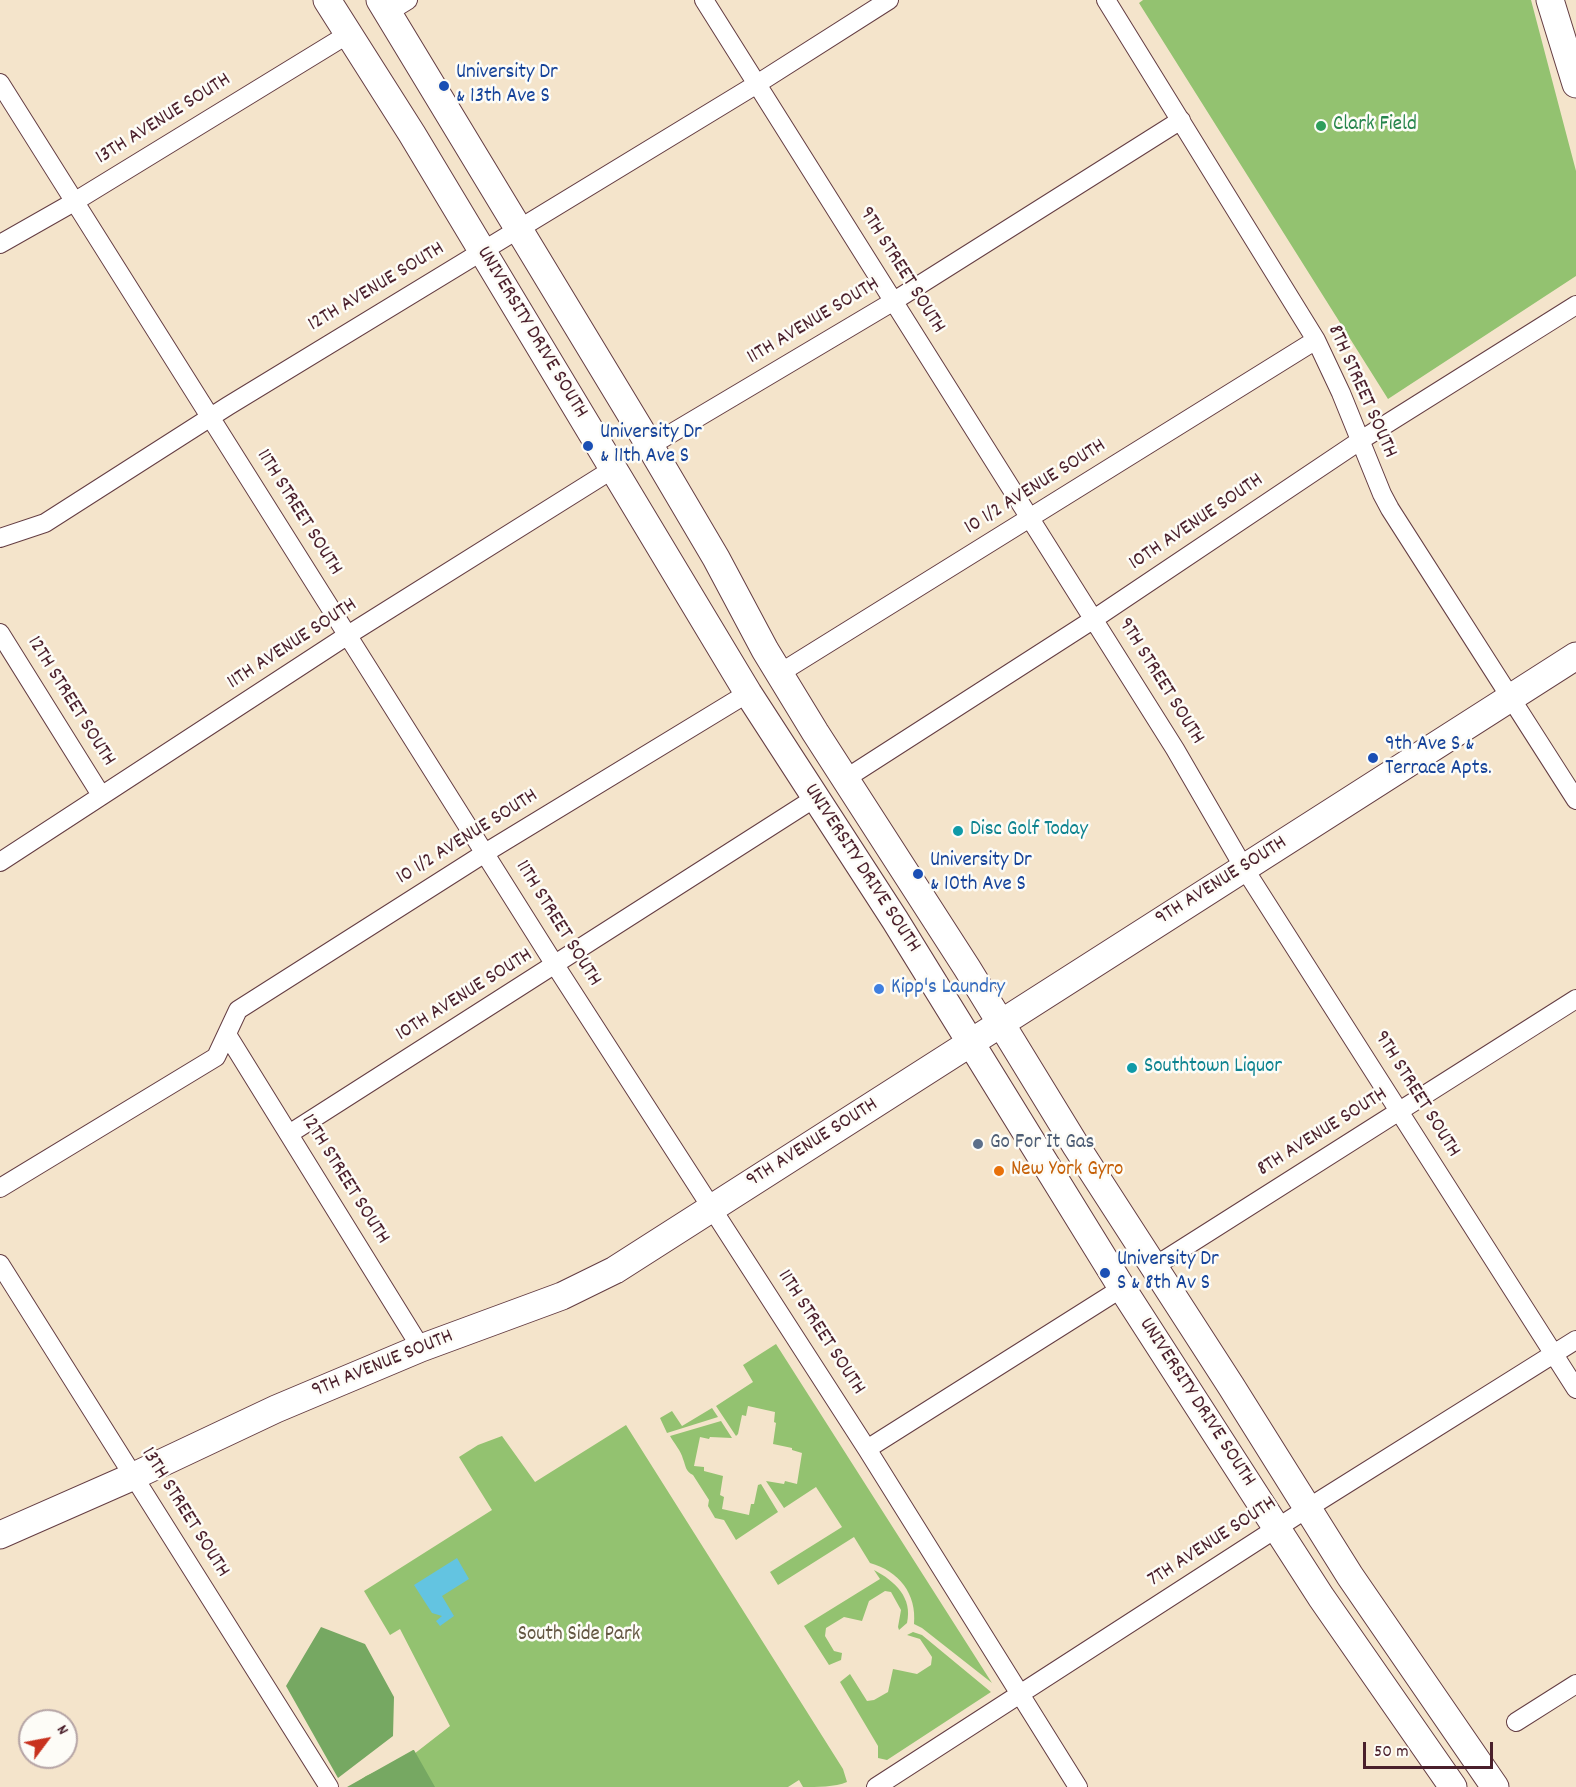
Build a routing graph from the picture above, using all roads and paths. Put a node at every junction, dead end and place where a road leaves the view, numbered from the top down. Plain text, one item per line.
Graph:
1 (327, 0) edge
2 (704, 0) edge
3 (889, 0) edge
4 (1106, 0) edge
5 (1550, 0) edge
6 (391, 4) edge
7 (350, 33) junction
8 (0, 83) edge
9 (757, 84) junction
10 (1576, 84) edge
11 (1181, 120) junction
12 (74, 202) junction
13 (519, 228) junction
14 (0, 244) edge
15 (482, 251) junction
16 (894, 301) junction
17 (1576, 305) edge
18 (1316, 340) junction
19 (211, 416) junction
20 (1361, 440) junction
21 (650, 446) junction
22 (613, 469) junction
23 (1031, 518) junction
24 (0, 538) edge
25 (1094, 619) junction
26 (0, 633) edge
27 (348, 635) junction
28 (1576, 657) edge
29 (780, 673) junction
30 (748, 693) junction
31 (1511, 698) junction
32 (845, 779) junction
33 (101, 795) junction
34 (815, 798) junction
35 (1576, 800) edge
36 (485, 853) junction
37 (0, 862) edge
38 (1244, 868) junction
39 (555, 965) junction
40 (1576, 999) edge
41 (1002, 1025) junction
42 (228, 1036) junction
43 (971, 1043) junction
44 (1399, 1111) junction
45 (289, 1134) junction
46 (0, 1188) edge
47 (713, 1207) junction
48 (0, 1263) edge
49 (1155, 1266) junction
50 (1122, 1288) junction
51 (1576, 1340) edge
52 (421, 1348) junction
53 (1554, 1354) junction
54 (1576, 1389) edge
55 (867, 1449) junction
56 (134, 1476) junction
57 (1308, 1508) junction
58 (1277, 1528) junction
59 (0, 1535) edge
60 (1576, 1684) edge
61 (1020, 1694) junction
62 (1516, 1722) dead end
63 (329, 1787) edge
64 (876, 1787) edge
65 (1078, 1787) edge
66 (1453, 1787) edge
67 (1495, 1787) edge

1 - 7 main road, UNIVERSITY DRIVE SOUTH
2 - 9 street, 9TH STREET SOUTH
3 - 9 street, 12TH AVENUE SOUTH
4 - 11 street, 8TH STREET SOUTH
5 - 10 main road
6 - 13 main road, UNIVERSITY DRIVE SOUTH
7 - 12 street, 13TH AVENUE SOUTH
7 - 15 main road, UNIVERSITY DRIVE SOUTH
8 - 12 street, 11TH STREET SOUTH
9 - 13 street, 12TH AVENUE SOUTH
9 - 16 street, 9TH STREET SOUTH
11 - 16 street, 11TH AVENUE SOUTH
11 - 18 street, 8TH STREET SOUTH
12 - 14 street, 13TH AVENUE SOUTH
12 - 19 street, 11TH STREET SOUTH
13 - 15 street, 12TH AVENUE SOUTH
13 - 21 main road, UNIVERSITY DRIVE SOUTH
15 - 19 street, 12TH AVENUE SOUTH
15 - 22 main road, UNIVERSITY DRIVE SOUTH
16 - 21 street, 11TH AVENUE SOUTH
16 - 23 street, 9TH STREET SOUTH
17 - 20 street, 10TH AVENUE SOUTH
18 - 20 street, 8TH STREET SOUTH
18 - 23 street, 10 1/2 AVENUE SOUTH
19 - 24 street, 12TH AVENUE SOUTH
19 - 27 street, 11TH STREET SOUTH
20 - 25 street, 10TH AVENUE SOUTH
20 - 31 street, 8TH STREET SOUTH
21 - 29 main road, UNIVERSITY DRIVE SOUTH
22 - 27 street, 11TH AVENUE SOUTH
22 - 30 main road, UNIVERSITY DRIVE SOUTH
23 - 25 street, 9TH STREET SOUTH
23 - 29 street, 10 1/2 AVENUE SOUTH
25 - 32 street, 10TH AVENUE SOUTH
25 - 38 street, 9TH STREET SOUTH
26 - 33 street, 12TH STREET SOUTH
27 - 33 street, 11TH AVENUE SOUTH
27 - 36 street, 11TH STREET SOUTH
28 - 31 main road, 9TH AVENUE SOUTH
29 - 32 main road, UNIVERSITY DRIVE SOUTH
30 - 34 main road, UNIVERSITY DRIVE SOUTH
30 - 36 street, 10 1/2 AVENUE SOUTH
31 - 35 street, 8TH STREET SOUTH
31 - 38 main road, 9TH AVENUE SOUTH
32 - 41 main road, UNIVERSITY DRIVE SOUTH
33 - 37 street, 11TH AVENUE SOUTH
34 - 39 street, 10TH AVENUE SOUTH
34 - 43 main road, UNIVERSITY DRIVE SOUTH
36 - 39 street, 11TH STREET SOUTH
36 - 42 street, 10 1/2 AVENUE SOUTH
38 - 41 main road, 9TH AVENUE SOUTH
38 - 44 street, 9TH STREET SOUTH
39 - 45 street, 10TH AVENUE SOUTH
39 - 47 street, 11TH STREET SOUTH
40 - 44 street, 8TH AVENUE SOUTH
41 - 43 main road, 9TH AVENUE SOUTH
41 - 49 main road, UNIVERSITY DRIVE SOUTH
42 - 45 street, 12TH STREET SOUTH
42 - 46 street
43 - 47 main road, 9TH AVENUE SOUTH
43 - 50 main road, UNIVERSITY DRIVE SOUTH
44 - 49 street, 8TH AVENUE SOUTH
44 - 53 street, 9TH STREET SOUTH
45 - 52 street, 12TH STREET SOUTH
47 - 52 main road, 9TH AVENUE SOUTH
47 - 55 street, 11TH STREET SOUTH
48 - 56 street, 13TH STREET SOUTH
49 - 57 main road, UNIVERSITY DRIVE SOUTH
50 - 55 street
50 - 58 main road, UNIVERSITY DRIVE SOUTH
51 - 53 street, 7TH AVENUE SOUTH
52 - 56 main road, 9TH AVENUE SOUTH
53 - 54 street, 9TH STREET SOUTH
53 - 57 street, 7TH AVENUE SOUTH
55 - 61 street, 11TH STREET SOUTH
56 - 59 main road, 9TH AVENUE SOUTH
56 - 63 street, 13TH STREET SOUTH
57 - 58 street, 7TH AVENUE SOUTH
57 - 67 main road, UNIVERSITY DRIVE SOUTH
58 - 61 street, 7TH AVENUE SOUTH
58 - 66 main road, UNIVERSITY DRIVE SOUTH
60 - 62 street
61 - 64 street, 7TH AVENUE SOUTH
61 - 65 street, 11TH STREET SOUTH

